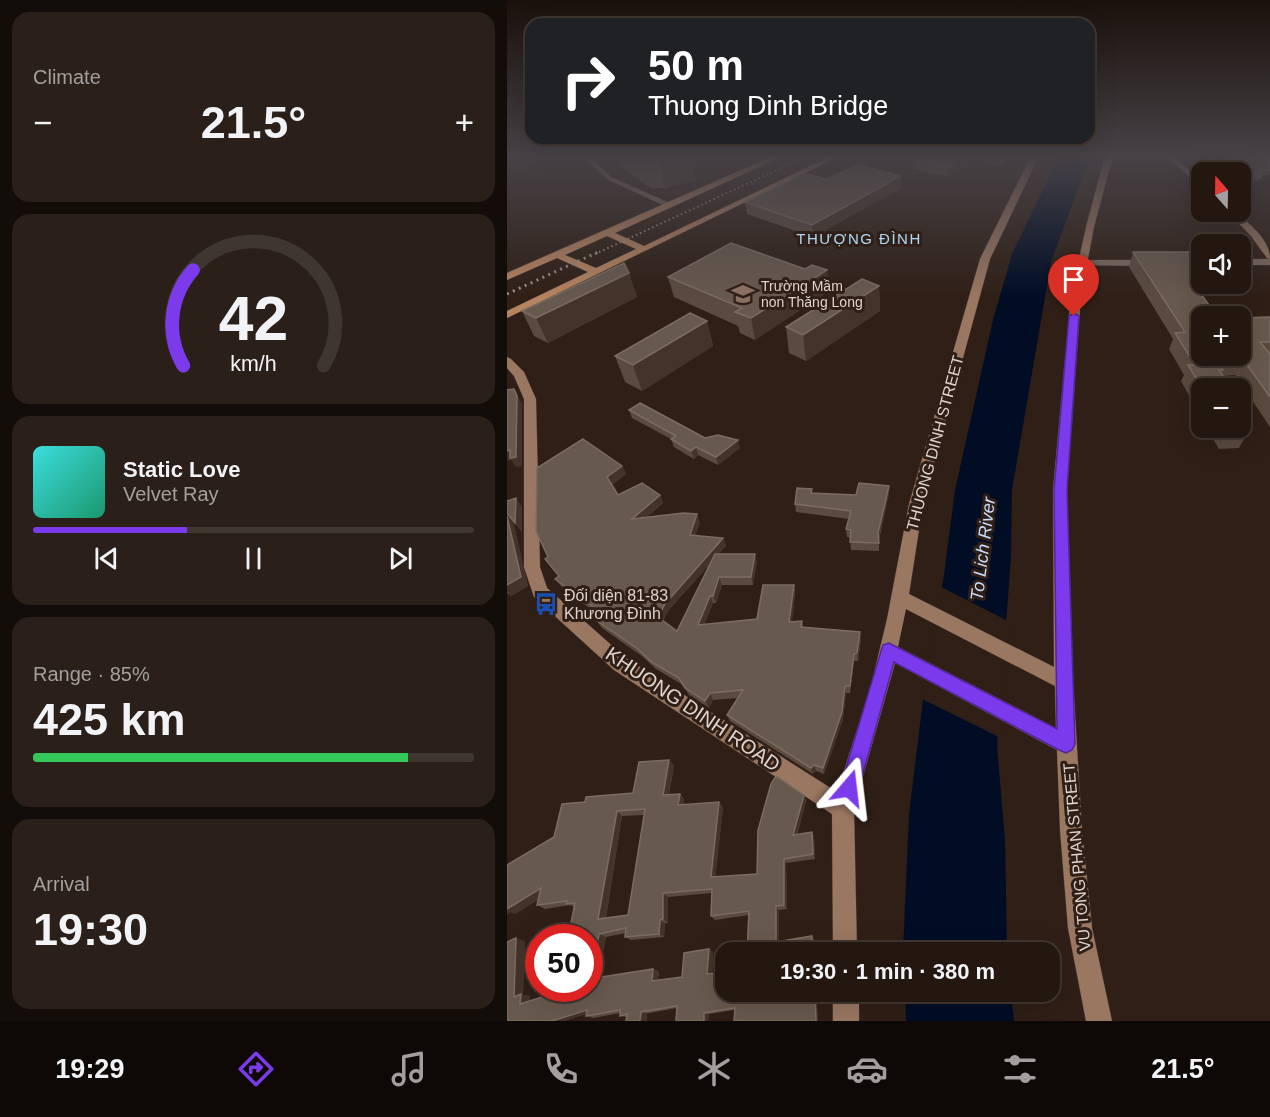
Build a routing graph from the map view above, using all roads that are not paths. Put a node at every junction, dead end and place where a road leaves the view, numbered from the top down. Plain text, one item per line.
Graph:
1 (667, 204) edge
2 (673, 204) edge
3 (733, 204) edge
4 (1012, 204) edge
5 (1097, 204) edge
6 (670, 205) junction
7 (1244, 222) edge
8 (608, 232) junction
9 (643, 249) junction
10 (557, 255) junction
11 (1270, 256) edge
12 (1251, 262) edge
13 (1270, 262) edge
14 (1082, 263) junction
15 (1154, 263) edge
16 (596, 272) junction
17 (507, 277) edge
18 (507, 315) edge
19 (507, 361) edge
20 (900, 597) junction
21 (889, 651) junction
22 (1064, 681) junction
23 (1066, 744) junction
24 (843, 808) junction
25 (845, 942) edge
26 (846, 1002) edge
27 (846, 1021) edge
28 (1099, 1021) edge

1 - 6 street
2 - 6 main road
3 - 9 main road
4 - 20 main road, THUONG DINH STREET
5 - 14 main road, VU TONG PHAN STREET
6 - 8 main road
7 - 11 main road
8 - 9 main road
8 - 10 main road
9 - 16 main road
10 - 16 main road
10 - 17 main road
12 - 13 street
14 - 15 street
14 - 22 main road, VU TONG PHAN STREET
16 - 18 main road
19 - 24 main road, KHUONG DINH ROAD
20 - 21 main road, THUONG DINH STREET
20 - 22 main road
21 - 23 main road
21 - 24 main road, THUONG DINH STREET
22 - 23 main road, VU TONG PHAN STREET
23 - 28 main road, VU TONG PHAN STREET
24 - 25 main road
26 - 27 main road

